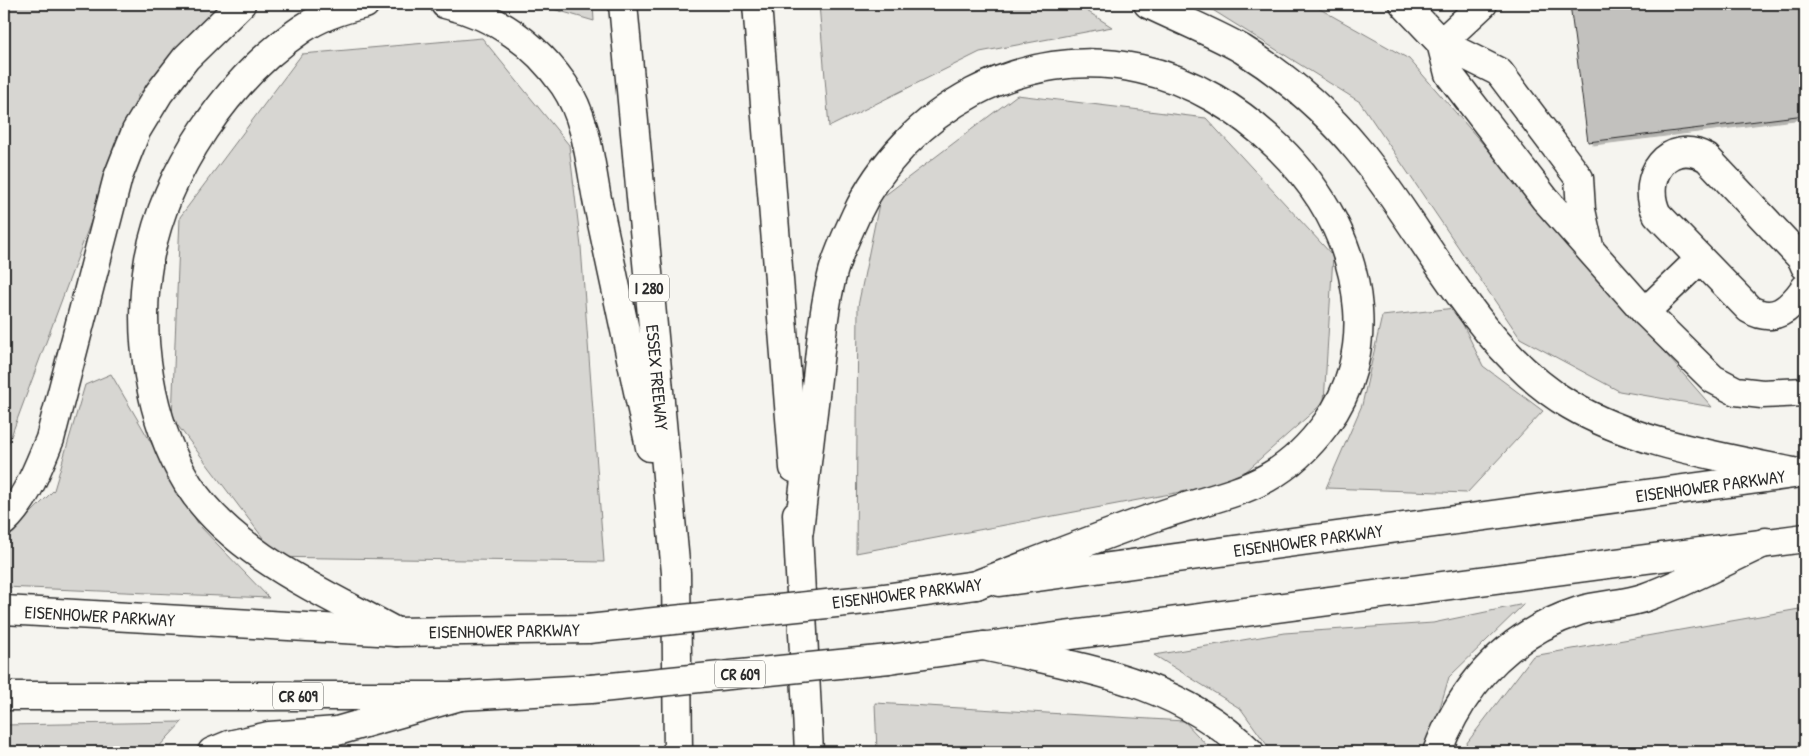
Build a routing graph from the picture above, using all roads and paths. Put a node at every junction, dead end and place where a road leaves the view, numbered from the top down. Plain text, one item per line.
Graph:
1 (241, 4) edge
2 (365, 4) edge
3 (445, 4) edge
4 (623, 4) edge
5 (757, 4) edge
6 (1148, 4) edge
7 (1404, 4) edge
8 (1483, 4) edge
9 (1441, 42) junction
10 (1589, 246) junction
11 (1700, 260) junction
12 (1805, 266) edge
13 (1805, 288) edge
14 (1645, 312) junction
15 (1805, 392) edge
16 (1801, 473) edge
17 (4, 521) edge
18 (799, 530) junction
19 (1805, 538) edge
20 (1766, 542) junction
21 (676, 572) junction
22 (976, 585) junction
23 (4, 610) edge
24 (396, 632) junction
25 (984, 646) junction
26 (4, 696) edge
27 (460, 696) junction
28 (212, 752) edge
29 (678, 752) edge
30 (810, 752) edge
31 (1250, 752) edge
32 (1437, 752) edge

1 - 17 main road
2 - 24 main road
3 - 21 main road
4 - 21 main road, ESSEX FREEWAY / I 280
5 - 18 main road
6 - 16 main road
7 - 9 main road
8 - 9 main road
9 - 10 main road
9 - 10 main road
10 - 14 main road
11 - 12 main road
11 - 13 main road
11 - 14 main road
14 - 15 main road
16 - 22 main road, EISENHOWER PARKWAY
18 - 22 main road
18 - 30 main road
19 - 20 main road
20 - 25 main road
20 - 32 main road
21 - 29 main road, ESSEX FREEWAY / I 280
22 - 24 main road, EISENHOWER PARKWAY, bridge
23 - 24 main road, EISENHOWER PARKWAY
25 - 27 main road, CR 609, bridge
25 - 31 main road
26 - 27 main road, CR 609
27 - 28 main road

